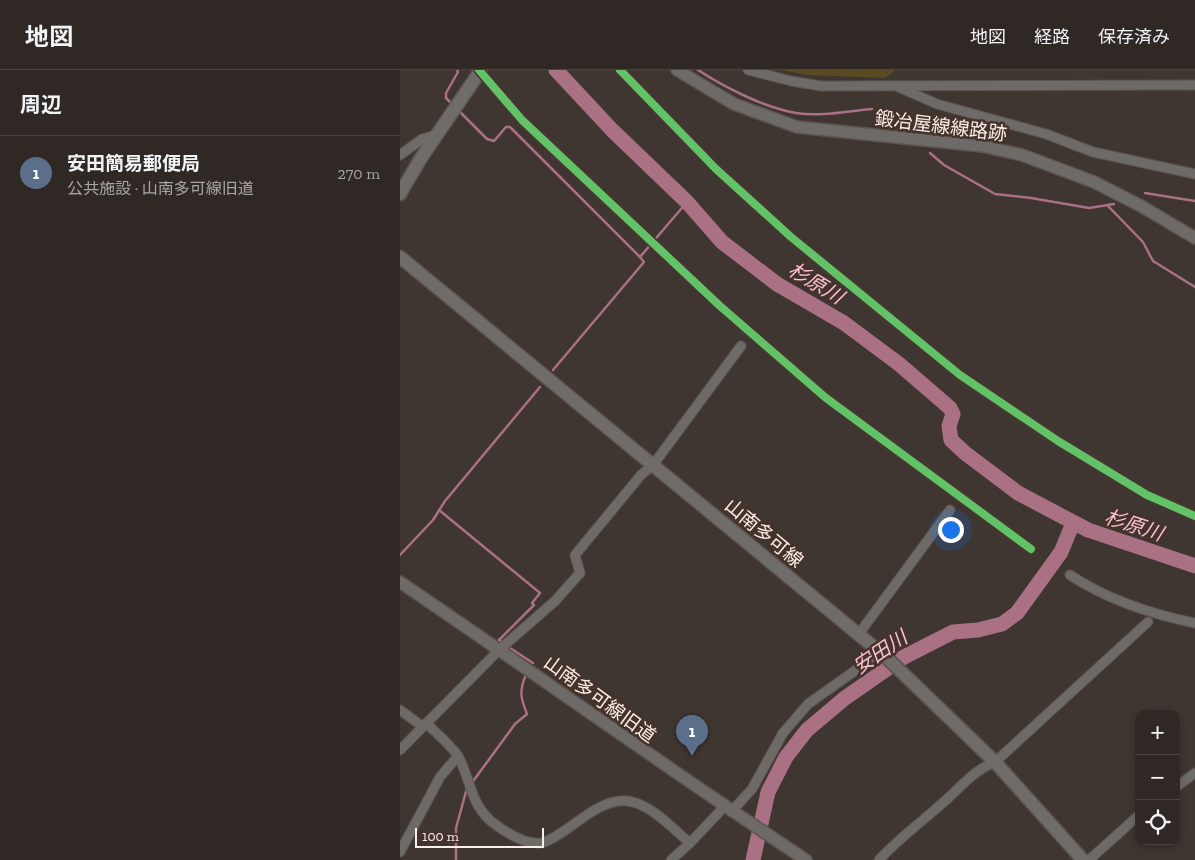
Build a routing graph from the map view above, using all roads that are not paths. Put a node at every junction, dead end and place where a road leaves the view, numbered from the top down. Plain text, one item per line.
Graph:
1 (480, 70) edge
2 (620, 70) edge
3 (677, 70) edge
4 (748, 70) edge
5 (894, 85) junction
6 (1195, 85) edge
7 (436, 135) junction
8 (400, 155) edge
9 (1195, 174) edge
10 (400, 194) edge
11 (1195, 238) edge
12 (400, 258) edge
13 (741, 346) dead end
14 (653, 465) junction
15 (950, 510) dead end
16 (1195, 516) edge
17 (1031, 549) dead end
18 (1070, 575) dead end
19 (400, 582) edge
20 (1148, 622) dead end
21 (1195, 623) edge
22 (856, 633) junction
23 (499, 650) junction
24 (883, 655) junction
25 (400, 710) edge
26 (424, 725) junction
27 (400, 750) edge
28 (458, 756) junction
29 (995, 762) junction
30 (1195, 774) edge
31 (1180, 784) edge
32 (728, 809) junction
33 (1135, 819) edge
34 (690, 843) junction
35 (400, 852) edge
36 (671, 860) edge
37 (806, 860) edge
38 (878, 860) edge
39 (1083, 860) edge
40 (1089, 860) edge

1 - 7 main road
1 - 17 street
2 - 16 street
3 - 11 street, 鍛冶屋線線路跡
4 - 5 street
5 - 6 street
5 - 9 street
7 - 8 street
7 - 10 main road
12 - 14 main road, 山南多可線
13 - 14 street
14 - 22 main road, 山南多可線
14 - 23 street
15 - 22 street
18 - 21 street
19 - 23 street, 山南多可線旧道
20 - 29 street
22 - 24 main road, 山南多可線
23 - 26 street
23 - 32 street, 山南多可線旧道
24 - 29 main road, 山南多可線
24 - 32 street
25 - 26 street
26 - 27 street
26 - 28 street
28 - 34 street
28 - 35 street
29 - 38 street
29 - 39 main road, 山南多可線
30 - 31 street
32 - 34 street
32 - 37 street, 山南多可線旧道
33 - 40 street
34 - 36 street

